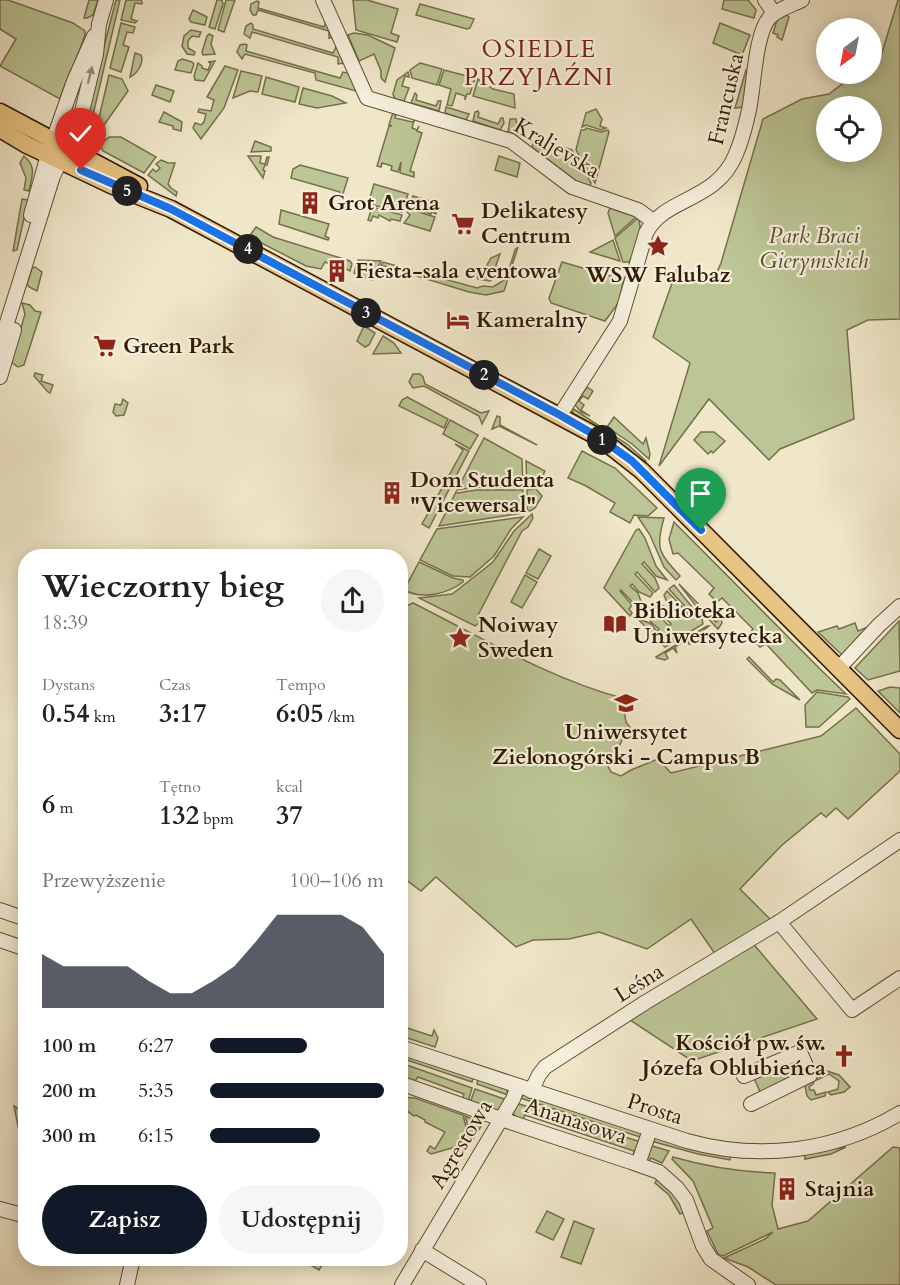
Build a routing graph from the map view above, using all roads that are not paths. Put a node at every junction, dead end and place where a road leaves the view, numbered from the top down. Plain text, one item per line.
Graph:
1 (106, 0) edge
2 (323, 0) edge
3 (765, 0) edge
4 (802, 0) edge
5 (774, 13) junction
6 (0, 112) edge
7 (0, 129) edge
8 (57, 151) junction
9 (653, 221) junction
10 (14, 302) junction
11 (0, 345) edge
12 (0, 377) edge
13 (560, 415) junction
14 (900, 606) edge
15 (838, 669) junction
16 (900, 730) edge
17 (900, 840) edge
18 (0, 910) edge
19 (18, 916) edge
20 (778, 922) junction
21 (0, 940) edge
22 (18, 946) edge
23 (900, 978) edge
24 (408, 1050) edge
25 (744, 1076) dead end
26 (408, 1086) edge
27 (524, 1089) junction
28 (751, 1104) dead end
29 (900, 1113) edge
30 (501, 1119) junction
31 (650, 1130) junction
32 (638, 1164) junction
33 (0, 1209) edge
34 (18, 1214) edge
35 (422, 1250) junction
36 (131, 1266) edge
37 (127, 1285) edge
38 (402, 1285) edge
39 (479, 1285) edge
40 (748, 1285) edge

1 - 8 street
2 - 9 street, Kraljevska
3 - 5 street
4 - 5 street
5 - 9 street, Francuska
6 - 8 main road
7 - 8 main road
8 - 10 street
8 - 13 main road
9 - 13 street
10 - 11 street
10 - 12 street
13 - 15 main road
14 - 15 street
15 - 16 main road
17 - 20 street, Leśna
18 - 19 street
20 - 23 street
20 - 27 street, Leśna
21 - 22 street
24 - 27 street, Prosta
25 - 28 street
26 - 30 street
27 - 30 street, Agrestowa
27 - 31 street, Prosta
29 - 31 street, Prosta
30 - 32 street, Ananasowa
30 - 35 street, Agrestowa
31 - 32 street, Ananasowa
32 - 40 street, Ananasowa
33 - 34 street
35 - 38 street, Agrestowa
35 - 39 street
36 - 37 street

